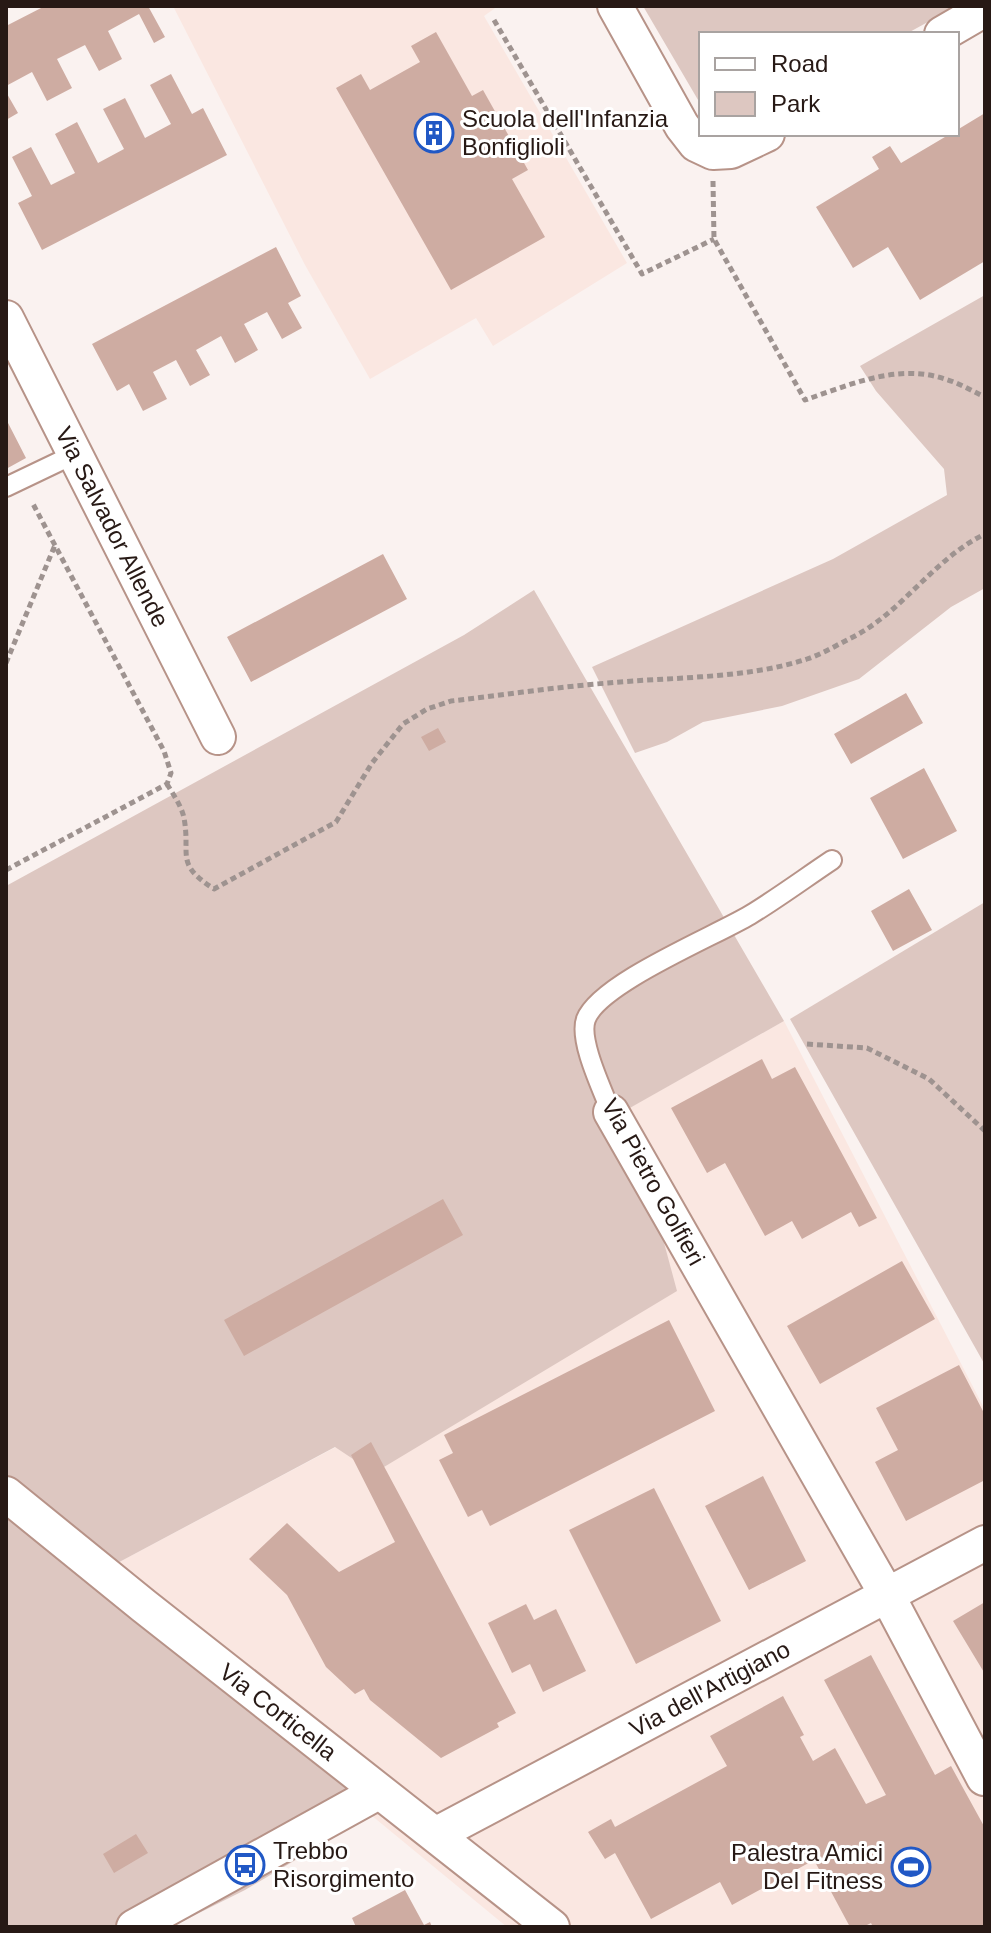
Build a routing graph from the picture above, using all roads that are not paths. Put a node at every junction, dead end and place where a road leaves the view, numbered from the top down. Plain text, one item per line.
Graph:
1 (615, 6) edge
2 (985, 9) edge
3 (945, 32) edge
4 (763, 136) edge
5 (6, 318) edge
6 (75, 454) junction
7 (13, 483) edge
8 (218, 737) dead end
9 (832, 860) dead end
10 (611, 1112) joint
11 (6, 1494) edge
12 (985, 1543) edge
13 (887, 1595) junction
14 (984, 1778) edge
15 (378, 1792) junction
16 (435, 1835) junction
17 (139, 1926) edge
18 (552, 1927) edge

1 - 4 street
2 - 3 street
5 - 6 street, Via Salvador Allende
6 - 7 lane
6 - 8 street, Via Salvador Allende
9 - 10 lane, Via Pietro Golfieri
10 - 13 street, Via Pietro Golfieri
11 - 15 street, Via Corticella
12 - 13 street, Via dell'Artigiano
13 - 14 street, Via Pietro Golfieri
13 - 16 street, Via dell'Artigiano
15 - 16 street, Via Corticella
15 - 17 street
16 - 18 street, Via Corticella

